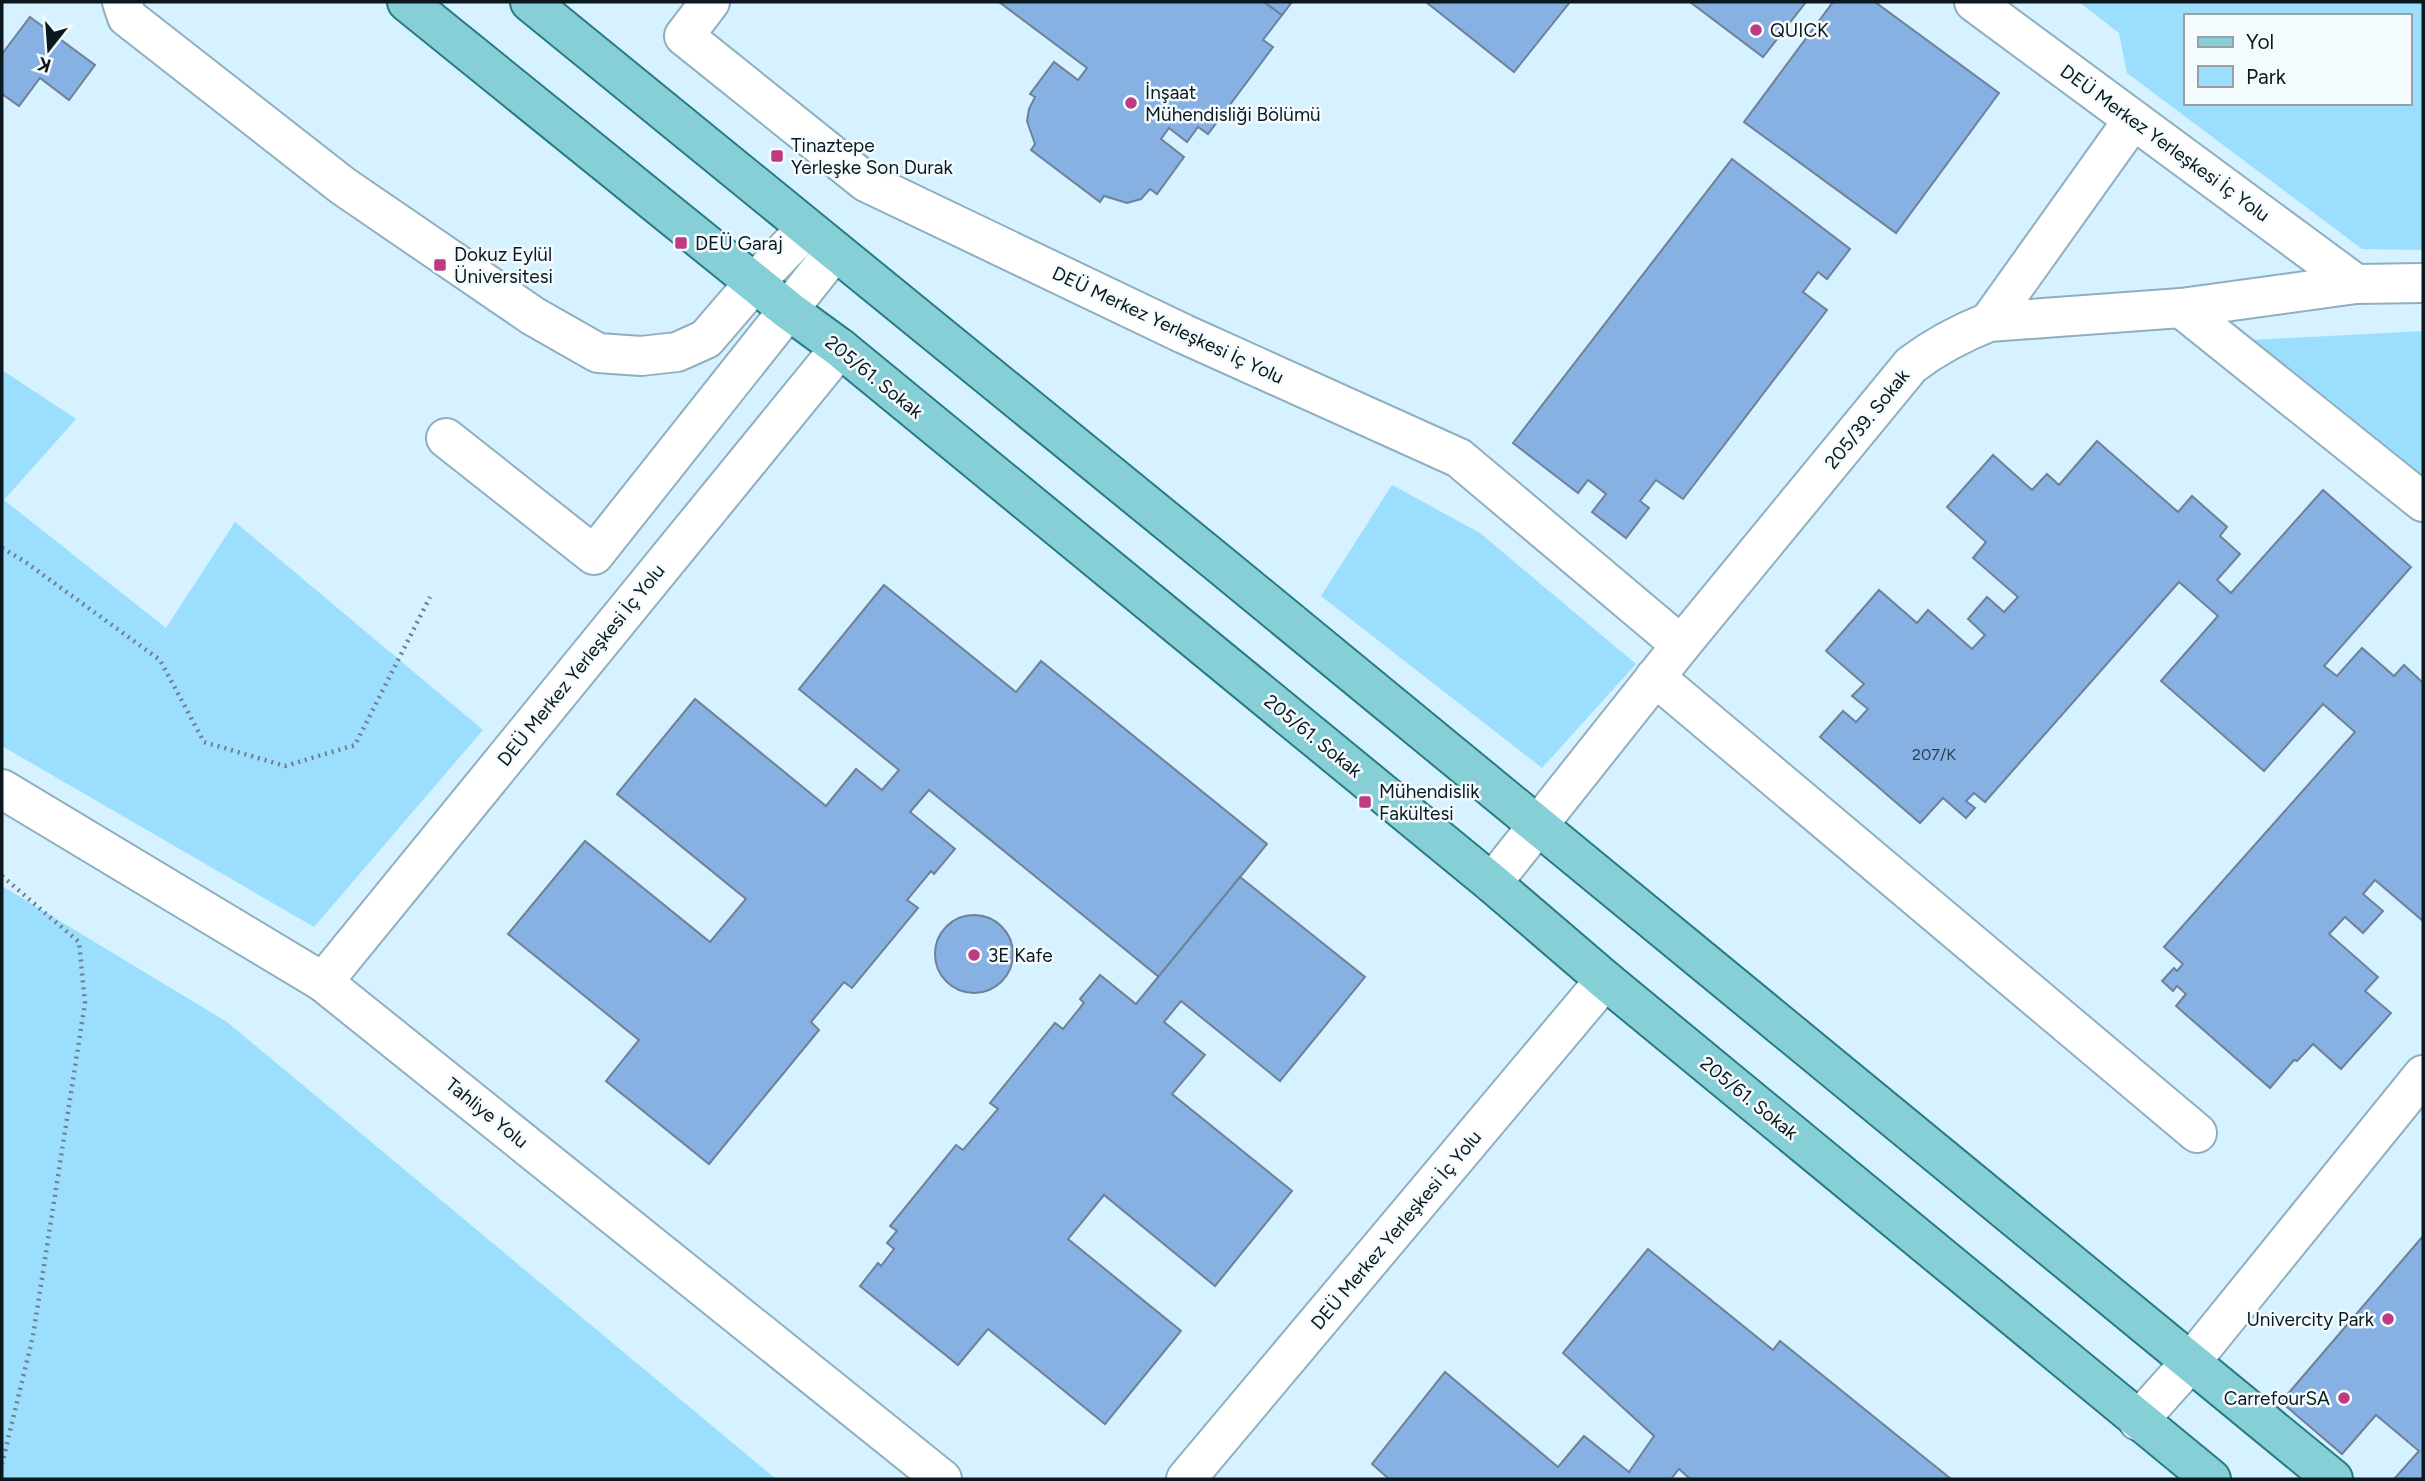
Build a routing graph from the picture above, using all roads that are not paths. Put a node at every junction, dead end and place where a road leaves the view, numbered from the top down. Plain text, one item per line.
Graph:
1 (122, 2) edge
2 (407, 2) edge
3 (530, 2) edge
4 (710, 2) edge
5 (1973, 2) edge
6 (2133, 120) junction
7 (820, 240) junction
8 (755, 282) junction
9 (2423, 283) edge
10 (2356, 284) junction
11 (2181, 308) junction
12 (788, 310) junction
13 (1990, 322) junction
14 (839, 348) junction
15 (446, 438) dead end
16 (2423, 502) edge
17 (1681, 645) junction
18 (1655, 677) junction
19 (2, 789) edge
20 (1537, 825) junction
21 (1492, 883) junction
22 (1605, 980) junction
23 (323, 982) junction
24 (2423, 1075) edge
25 (2197, 1133) dead end
26 (2189, 1364) junction
27 (2138, 1421) junction
28 (943, 1479) edge
29 (1186, 1479) edge
30 (2211, 1479) edge
31 (2333, 1479) edge

1 - 8 street
2 - 8 main road, 205/61. Sokak
3 - 7 main road
4 - 17 street, DEÜ Merkez Yerleşkesi İç Yolu
5 - 6 street, DEÜ Merkez Yerleşkesi İç Yolu
6 - 10 street, DEÜ Merkez Yerleşkesi İç Yolu
6 - 13 street
7 - 8 street
7 - 12 street
7 - 20 main road
8 - 12 main road, 205/61. Sokak
9 - 10 street, 205/39. Sokak
10 - 11 street, 205/39. Sokak
11 - 13 street, 205/39. Sokak
11 - 16 street
12 - 14 main road, 205/61. Sokak
12 - 15 street
13 - 17 street, 205/39. Sokak
14 - 21 main road, 205/61. Sokak
14 - 23 street, DEÜ Merkez Yerleşkesi İç Yolu
17 - 18 street, 205/39. Sokak
18 - 20 street, 205/39. Sokak
18 - 25 street
19 - 23 street, Tahliye Yolu
20 - 21 street, 205/39. Sokak
20 - 26 main road
21 - 22 main road, 205/61. Sokak
22 - 27 main road, 205/61. Sokak
22 - 29 street, DEÜ Merkez Yerleşkesi İç Yolu
23 - 28 street, Tahliye Yolu
24 - 26 street
26 - 27 street
26 - 31 main road
27 - 30 main road, 205/61. Sokak

